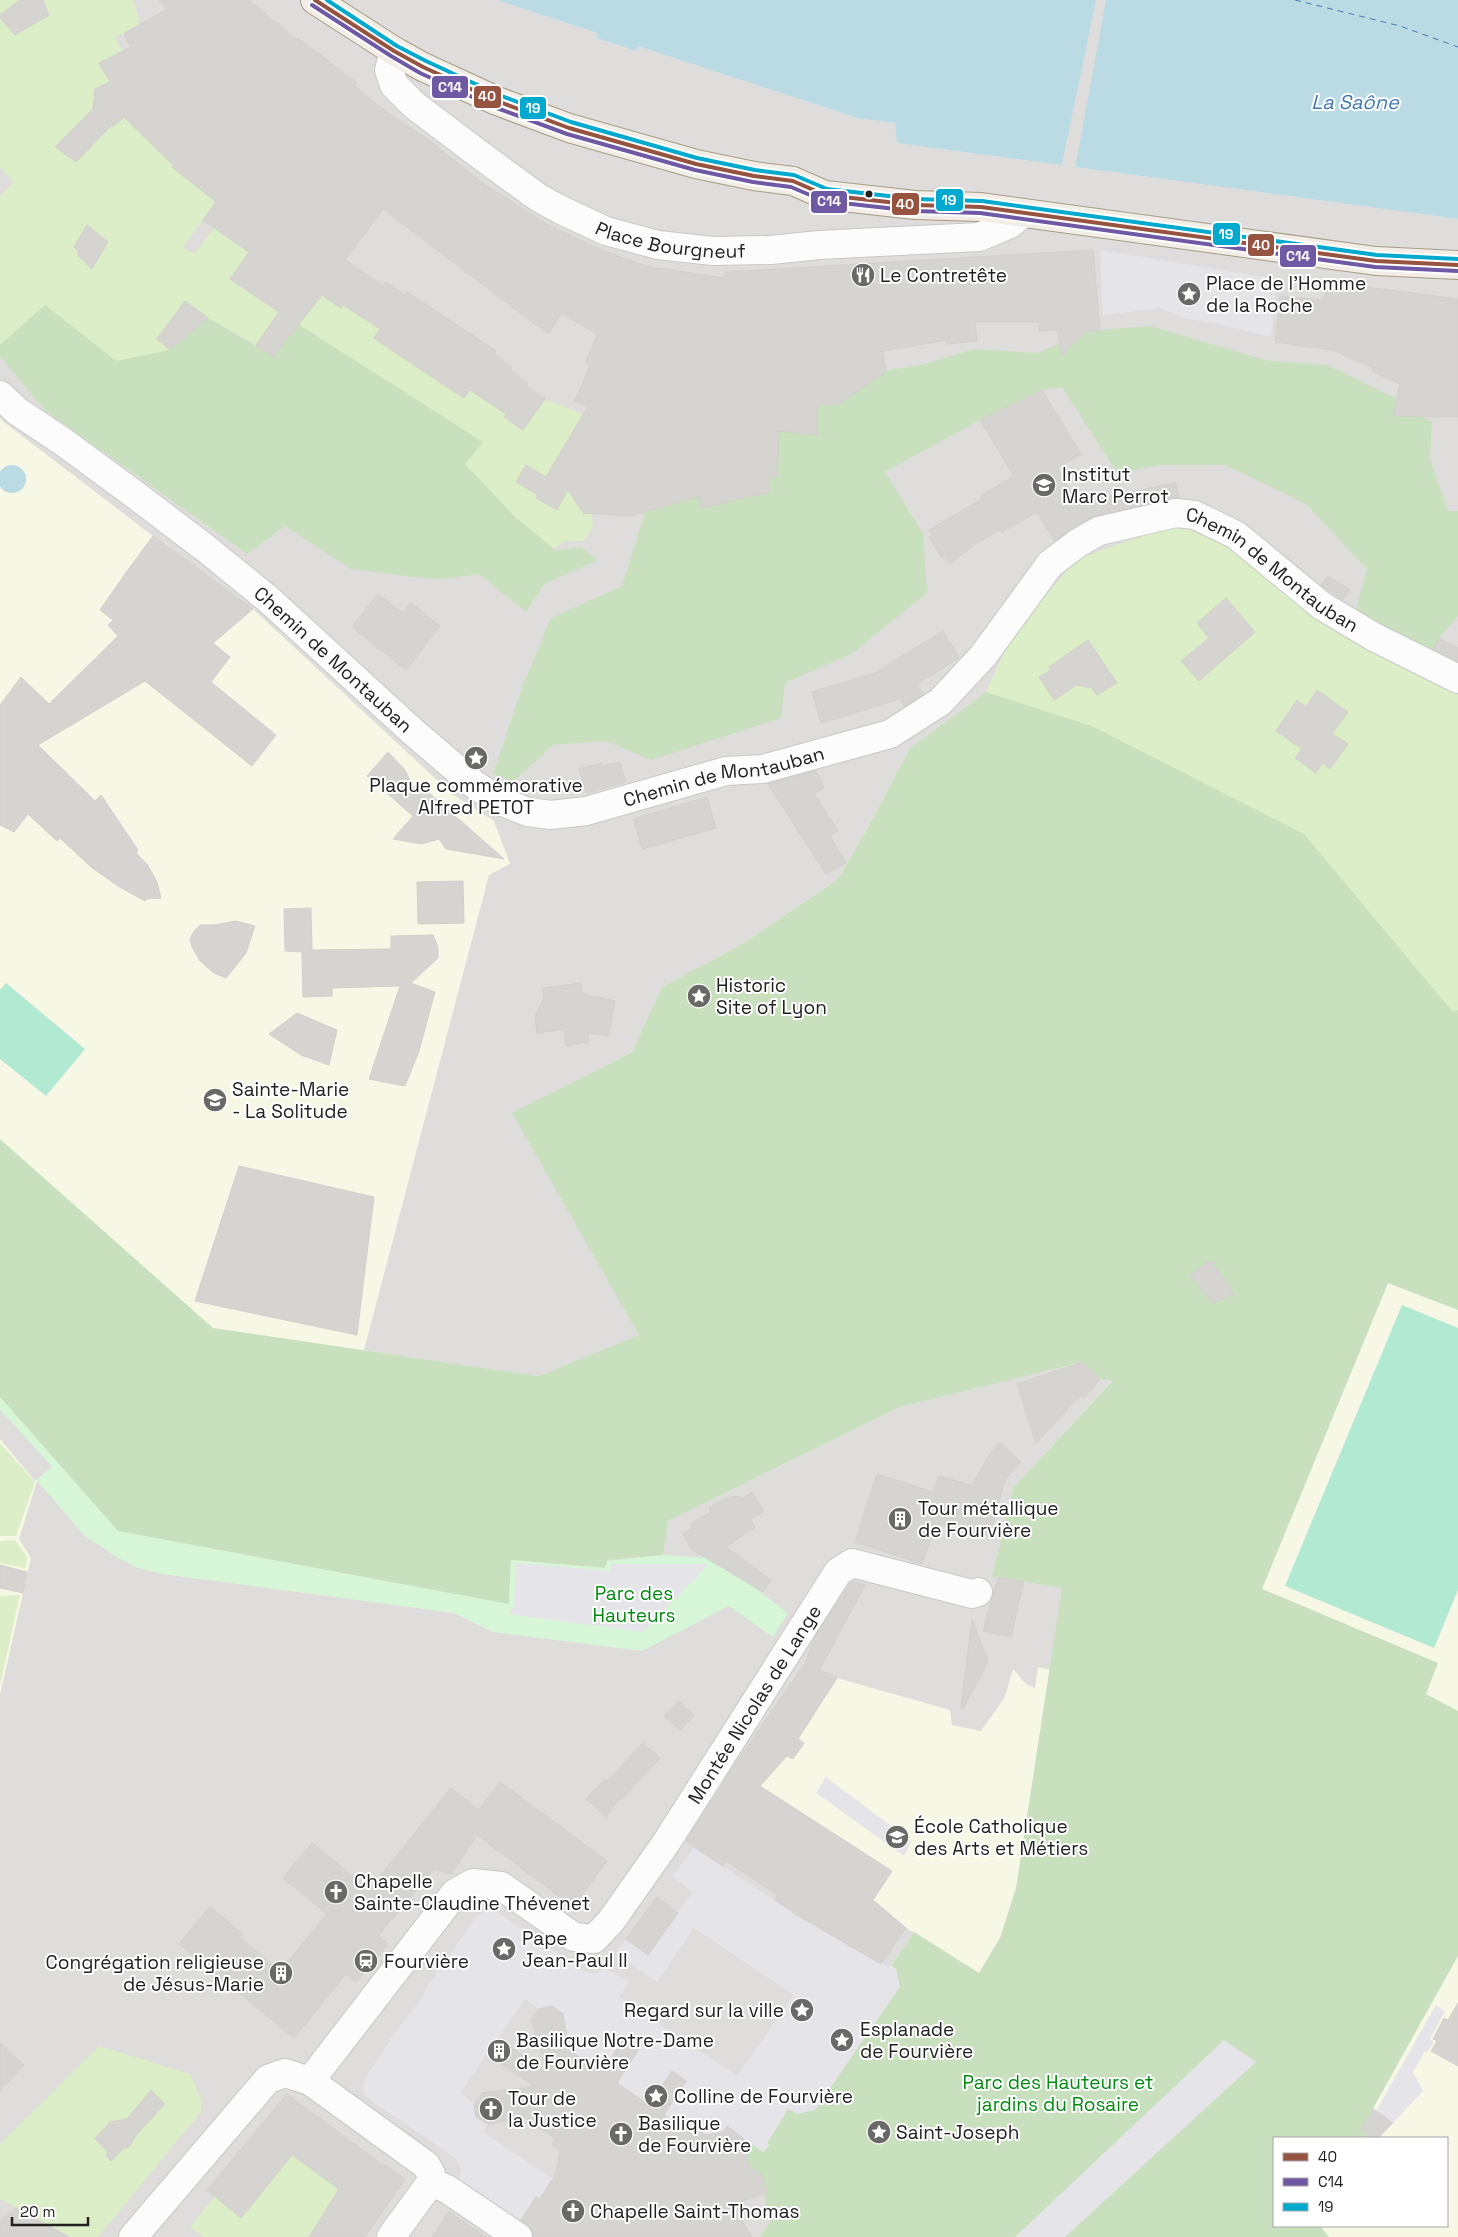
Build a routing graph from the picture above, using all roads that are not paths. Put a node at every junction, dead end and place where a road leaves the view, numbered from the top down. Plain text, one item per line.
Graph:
1 (316, 0) edge
2 (394, 51) junction
3 (1023, 213) junction
4 (1458, 265) edge
5 (0, 395) edge
6 (1458, 679) edge
7 (978, 1592) dead end
8 (310, 2081) junction
9 (428, 2187) junction
10 (133, 2237) edge
11 (392, 2237) edge
12 (518, 2237) edge

1 - 2 main road
2 - 3 main road
2 - 3 street, Place Bourgneuf
3 - 4 main road
5 - 6 street, Chemin de Montauban
7 - 8 street, Montée Nicolas de Lange
8 - 9 street
8 - 10 street
9 - 11 street
9 - 12 street

